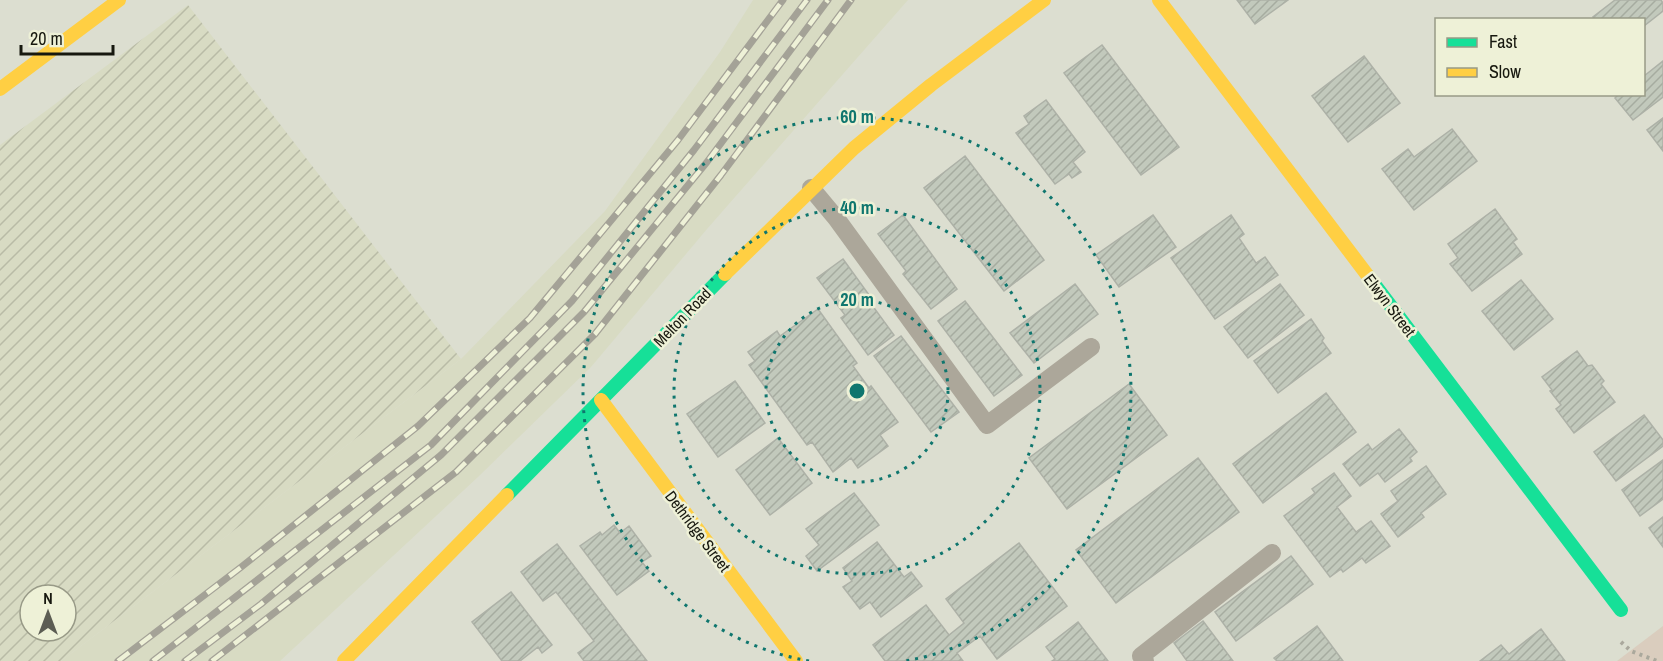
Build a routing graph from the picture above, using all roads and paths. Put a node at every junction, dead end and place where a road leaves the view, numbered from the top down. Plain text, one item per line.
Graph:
1 (119, 0) edge
2 (1044, 0) edge
3 (1159, 0) edge
4 (0, 89) edge
5 (811, 188) junction
6 (1091, 347) dead end
7 (601, 400) junction
8 (1272, 553) dead end
9 (1621, 610) dead end
10 (344, 661) edge
11 (796, 661) edge
12 (1145, 661) edge

1 - 4 street
2 - 5 street, Melton Road
3 - 9 street, Elwyn Street
5 - 6 lane
5 - 7 street, Melton Road
7 - 10 street, Melton Road
7 - 11 street, Dethridge Street
8 - 12 lane

